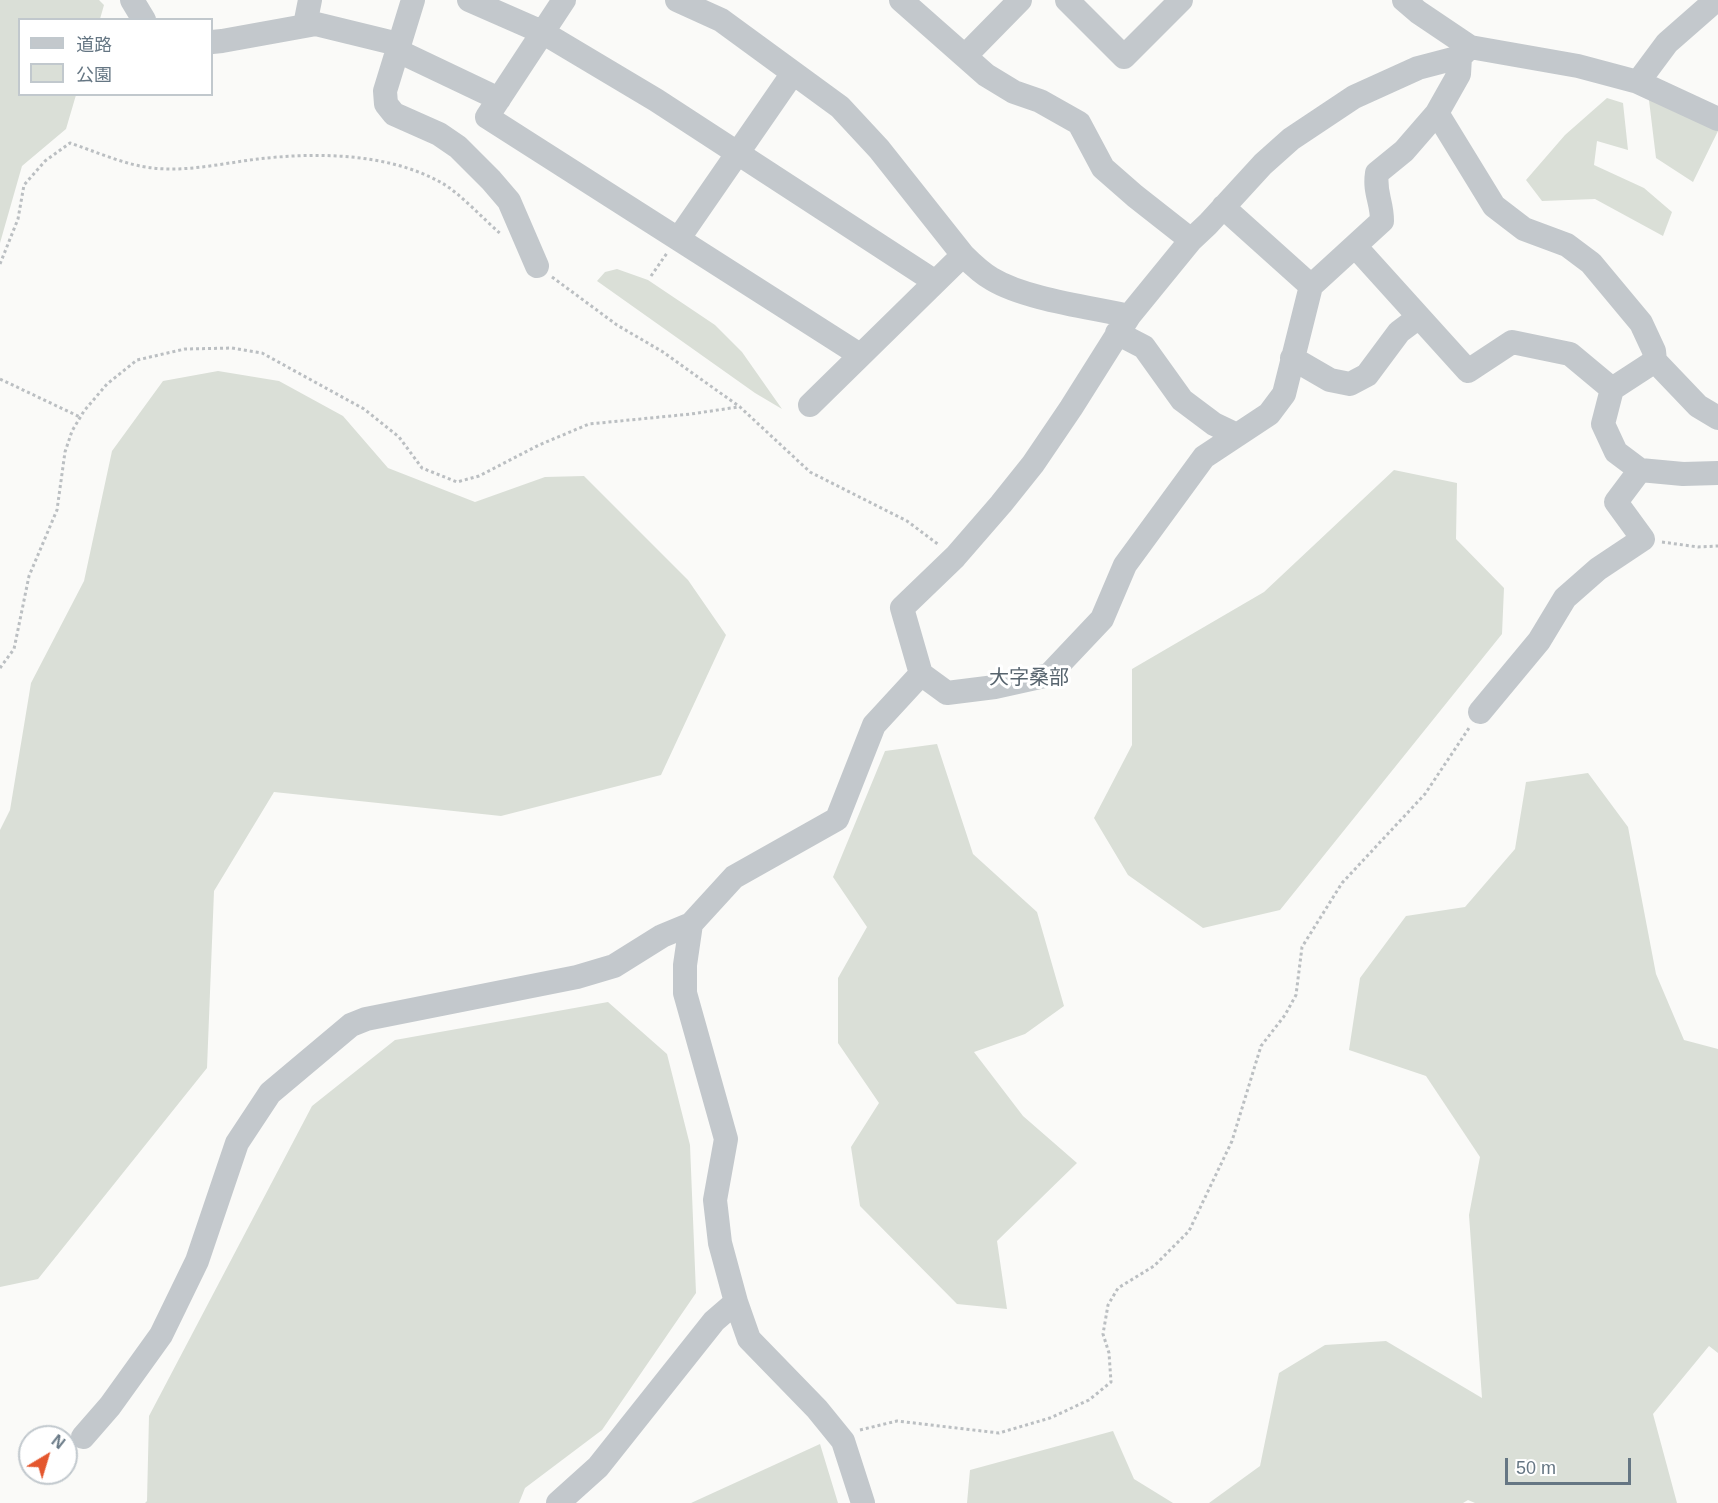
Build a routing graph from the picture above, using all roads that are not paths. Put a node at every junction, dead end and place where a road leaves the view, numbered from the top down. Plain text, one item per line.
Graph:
1 (132, 0) edge
2 (310, 0) edge
3 (412, 0) edge
4 (469, 0) edge
5 (564, 0) edge
6 (677, 0) edge
7 (901, 0) edge
8 (1020, 0) edge
9 (1066, 0) edge
10 (1181, 0) edge
11 (1418, 4) edge
12 (1707, 9) edge
13 (143, 18) edge
14 (305, 25) junction
15 (542, 32) junction
16 (213, 42) edge
17 (397, 47) junction
18 (1465, 52) junction
19 (965, 56) junction
20 (793, 73) junction
21 (1638, 82) junction
22 (499, 99) junction
23 (1437, 113) junction
24 (1718, 119) edge
25 (737, 153) junction
26 (1223, 207) junction
27 (679, 238) junction
28 (1191, 240) junction
29 (1355, 246) junction
30 (963, 255) junction
31 (537, 266) road end
32 (934, 281) junction
33 (1311, 286) junction
34 (1419, 317) junction
35 (1123, 325) junction
36 (860, 355) junction
37 (1292, 358) junction
38 (1655, 361) junction
39 (1612, 389) junction
40 (810, 405) dead end
41 (1718, 418) edge
42 (1238, 435) junction
43 (1640, 470) junction
44 (1718, 473) edge
45 (921, 674) junction
46 (1480, 712) road end
47 (691, 924) junction
48 (736, 1302) junction
49 (83, 1437) dead end
50 (558, 1503) edge
51 (863, 1503) edge

1 - 13 street
2 - 14 street
3 - 17 street
4 - 15 street
5 - 15 street
6 - 20 street
7 - 19 street
8 - 19 street
9 - 10 street
11 - 18 street
12 - 21 street
14 - 16 street
14 - 17 street
15 - 22 street
15 - 25 street
17 - 22 street
17 - 31 street
18 - 21 street
18 - 23 street
18 - 26 street
19 - 28 street
20 - 25 street
20 - 30 street
21 - 24 street
22 - 27 street
23 - 29 street
23 - 38 street
25 - 27 street
25 - 32 street
26 - 28 street
26 - 33 street
27 - 36 street
28 - 35 street
29 - 33 street
29 - 34 street
30 - 32 street
30 - 35 street
32 - 36 street
33 - 37 street
34 - 37 street
34 - 39 street
35 - 42 street
35 - 45 street
36 - 40 street
37 - 42 street
38 - 39 street
38 - 41 street
39 - 43 street
42 - 45 street
43 - 44 street
43 - 46 street
45 - 47 street
47 - 48 street
47 - 49 street
48 - 50 street
48 - 51 street

